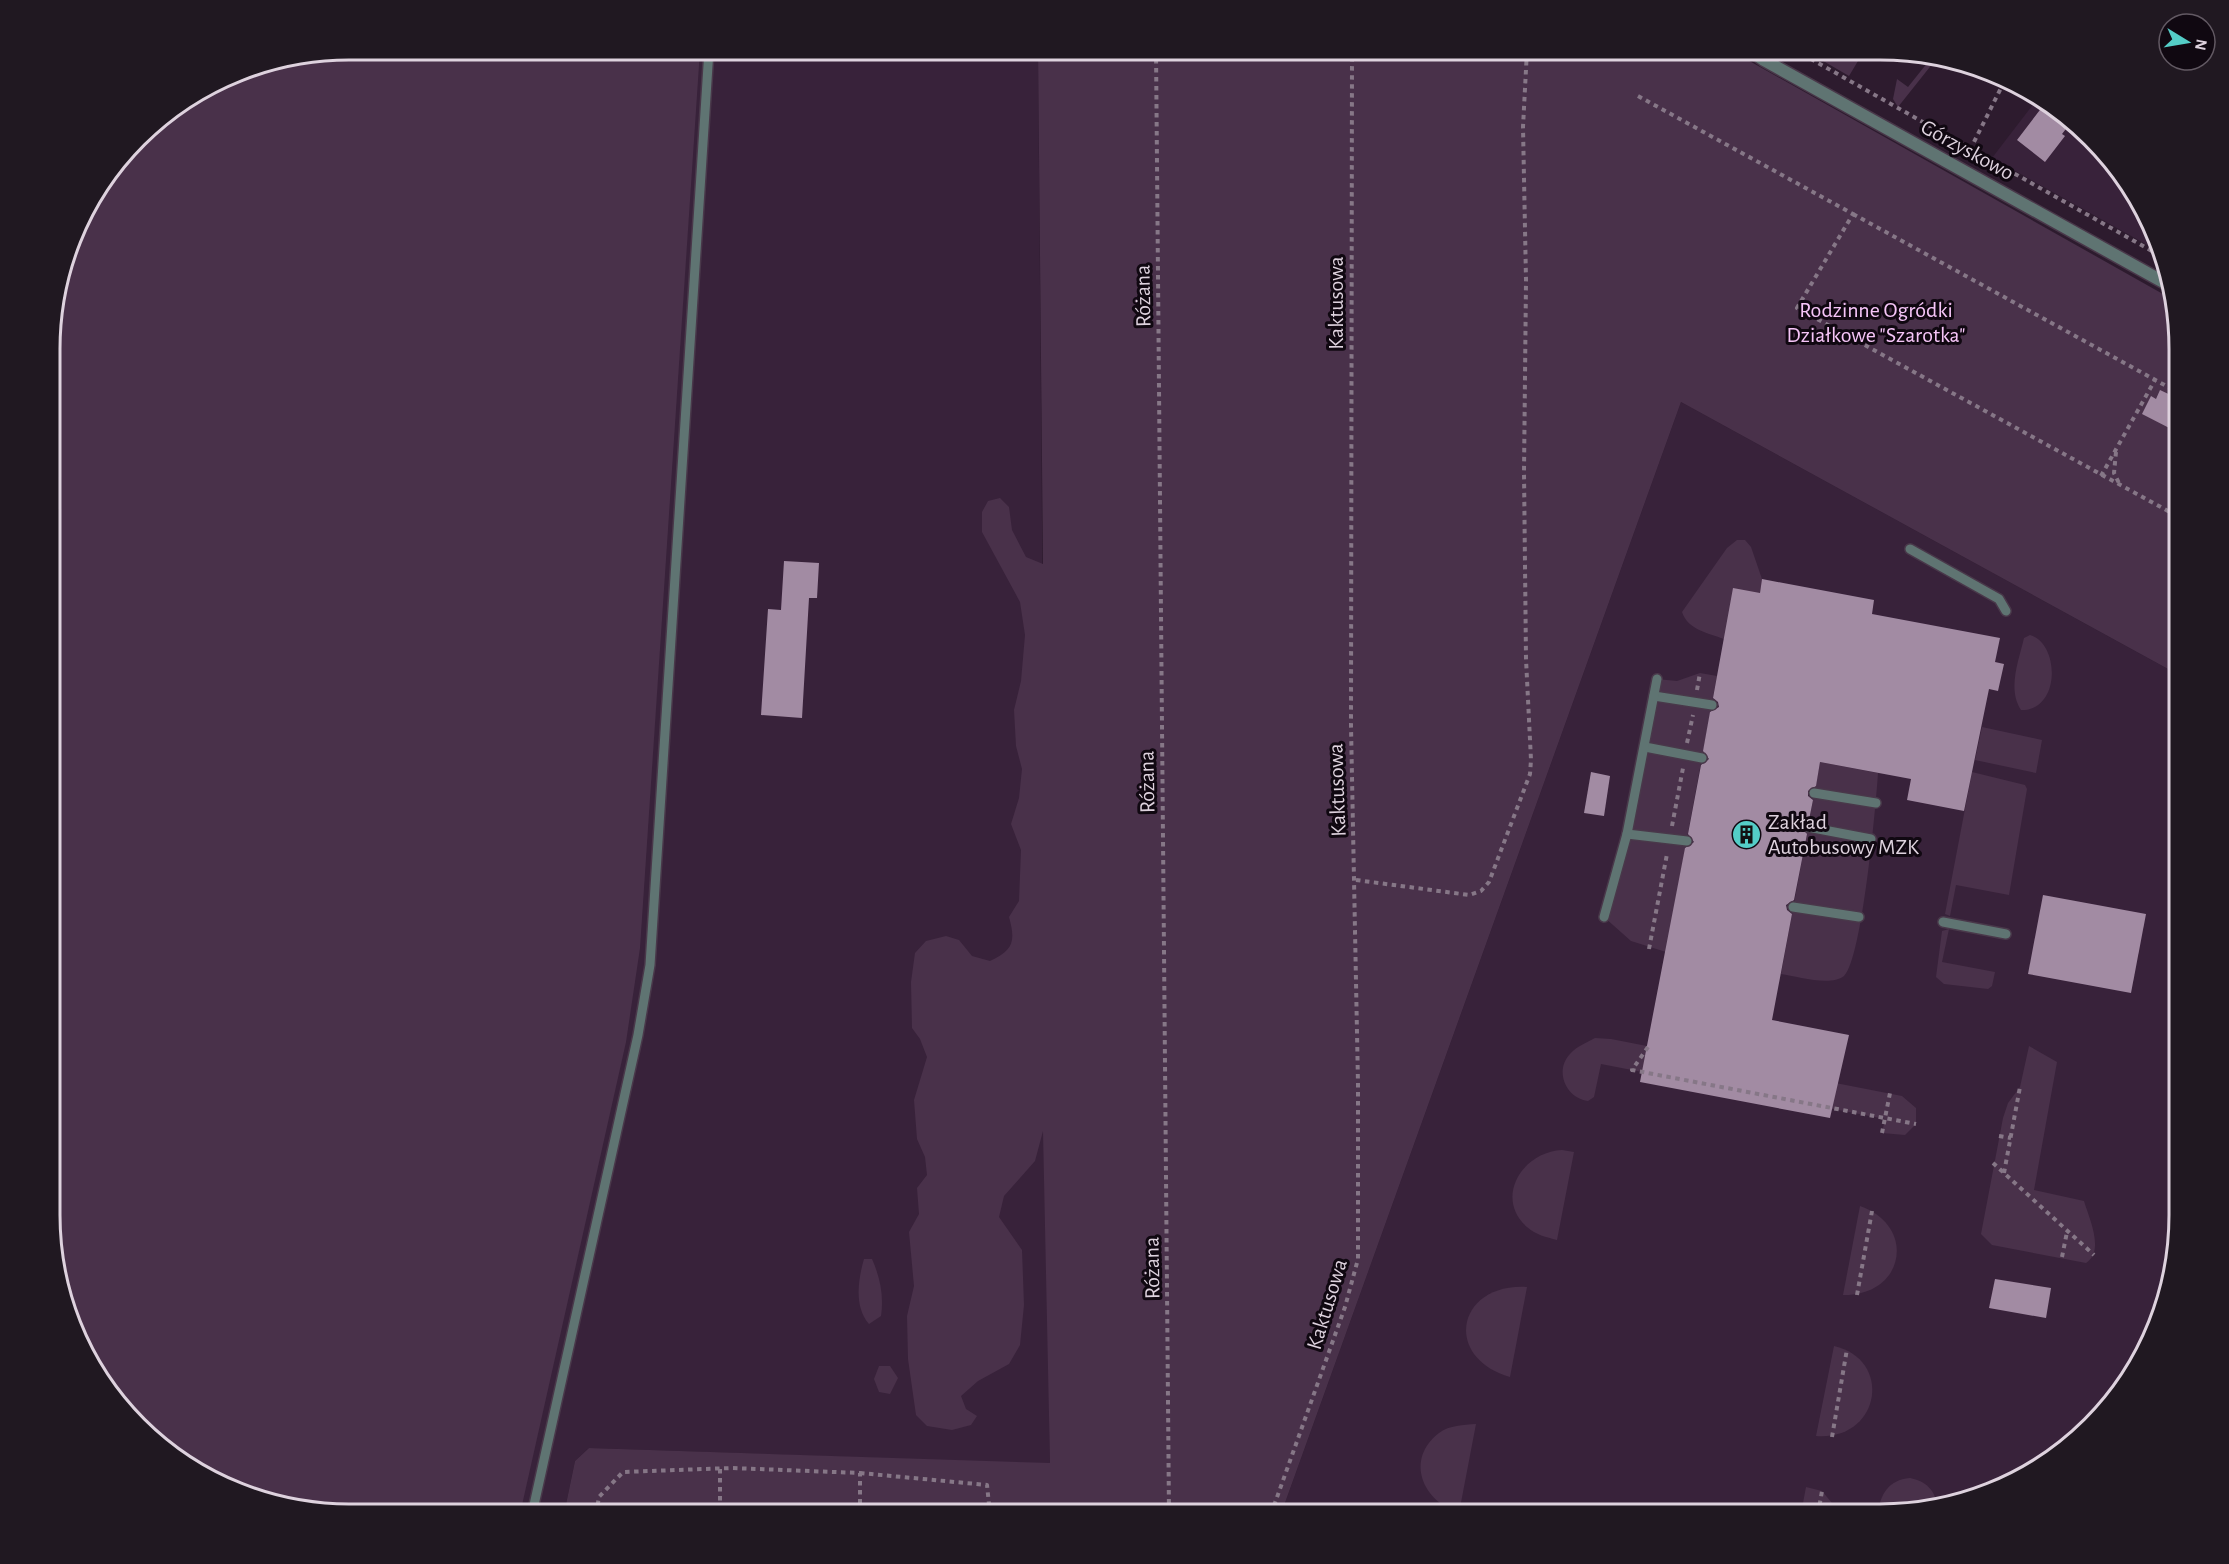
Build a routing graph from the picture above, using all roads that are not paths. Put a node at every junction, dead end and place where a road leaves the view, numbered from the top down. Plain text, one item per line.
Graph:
1 (708, 60) edge
2 (1764, 60) edge
3 (2160, 280) edge
4 (1910, 549) dead end
5 (2006, 611) dead end
6 (1657, 679) dead end
7 (1654, 696) junction
8 (1712, 705) dead end
9 (1645, 747) junction
10 (1702, 758) dead end
11 (1814, 793) dead end
12 (1875, 803) dead end
13 (1808, 827) dead end
14 (1627, 834) junction
15 (1871, 839) dead end
16 (1687, 841) dead end
17 (1793, 907) dead end
18 (1604, 916) dead end
19 (1859, 917) dead end
20 (1943, 922) dead end
21 (2006, 934) dead end
22 (534, 1504) edge

1 - 22 lane
2 - 3 street, Górzyskowo
4 - 5 lane
6 - 7 lane
7 - 8 lane
7 - 9 lane
9 - 10 lane
9 - 14 lane
11 - 12 lane
13 - 15 lane
14 - 16 lane
14 - 18 lane
17 - 19 lane
20 - 21 lane

